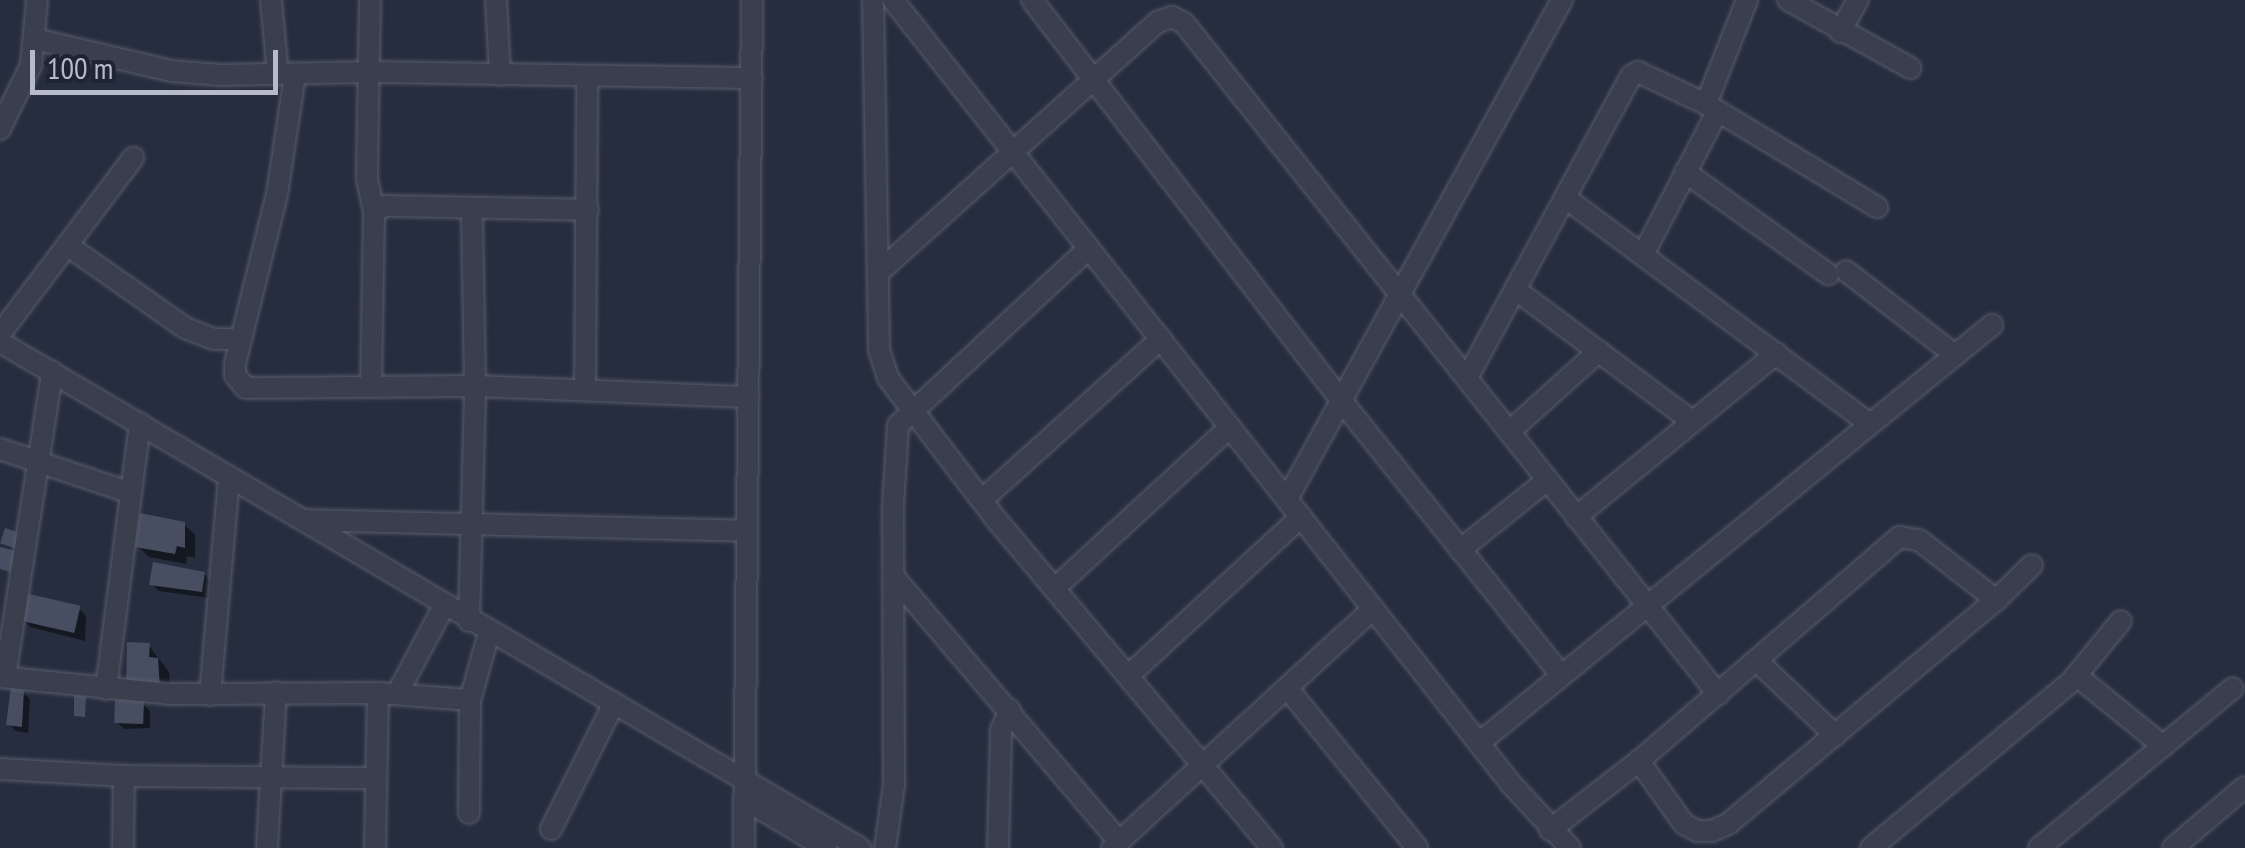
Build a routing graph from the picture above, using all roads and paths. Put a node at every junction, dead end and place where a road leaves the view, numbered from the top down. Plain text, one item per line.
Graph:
1 (37, 0) edge
2 (271, 0) edge
3 (370, 0) edge
4 (496, 0) edge
5 (752, 0) edge
6 (872, 0) edge
7 (893, 0) edge
8 (1032, 0) edge
9 (1562, 0) edge
10 (1747, 0) edge
11 (1788, 0) edge
12 (1858, 0) edge
13 (1171, 9) edge
14 (1840, 32) junction
15 (35, 39) junction
16 (1910, 68) dead end
17 (371, 72) junction
18 (286, 75) junction
19 (500, 75) junction
20 (587, 76) junction
21 (752, 78) junction
22 (1093, 79) junction
23 (1711, 108) junction
24 (0, 129) edge
25 (1012, 152) junction
26 (133, 158) dead end
27 (1685, 172) junction
28 (1567, 200) junction
29 (472, 208) junction
30 (1877, 208) dead end
31 (588, 210) junction
32 (374, 211) junction
33 (66, 246) junction
34 (1089, 248) junction
35 (1644, 254) junction
36 (879, 272) junction
37 (1516, 290) junction
38 (1401, 292) junction
39 (1992, 324) dead end
40 (0, 334) edge
41 (239, 339) junction
42 (1161, 339) junction
43 (0, 342) edge
44 (1599, 351) junction
45 (1778, 352) junction
46 (1955, 355) junction
47 (52, 372) junction
48 (1467, 378) junction
49 (370, 386) junction
50 (474, 386) junction
51 (585, 390) junction
52 (748, 397) junction
53 (1340, 399) junction
54 (913, 409) junction
55 (1692, 421) junction
56 (140, 423) junction
57 (1870, 424) junction
58 (1230, 427) junction
59 (1509, 432) junction
60 (0, 449) edge
61 (38, 461) junction
62 (229, 477) junction
63 (1546, 480) junction
64 (128, 492) junction
65 (1287, 499) junction
66 (982, 500) junction
67 (1576, 516) junction
68 (1300, 517) junction
69 (299, 520) junction
70 (471, 527) junction
71 (746, 531) junction
72 (1460, 550) junction
73 (2032, 565) dead end
74 (894, 578) junction
75 (1055, 588) junction
76 (1996, 600) junction
77 (444, 606) junction
78 (1648, 606) junction
79 (1372, 608) junction
80 (469, 621) junction
81 (2120, 621) dead end
82 (489, 633) junction
83 (1757, 661) junction
84 (1561, 674) junction
85 (1128, 675) junction
86 (2078, 676) junction
87 (3, 677) edge
88 (2233, 688) dead end
89 (106, 689) junction
90 (1288, 689) junction
91 (276, 692) junction
92 (388, 694) junction
93 (1718, 694) junction
94 (210, 695) junction
95 (470, 700) junction
96 (614, 704) junction
97 (1010, 710) junction
98 (1835, 735) junction
99 (1478, 743) junction
100 (2162, 746) junction
101 (1639, 761) junction
102 (1204, 764) junction
103 (0, 769) edge
104 (124, 776) junction
105 (270, 778) junction
106 (376, 778) junction
107 (744, 788) junction
108 (2245, 788) edge
109 (469, 813) dead end
110 (551, 829) dead end
111 (1550, 830) junction
112 (1116, 844) edge
113 (123, 848) edge
114 (267, 848) edge
115 (375, 848) edge
116 (744, 848) edge
117 (826, 848) edge
118 (860, 848) edge
119 (885, 848) edge
120 (998, 848) edge
121 (1272, 848) edge
122 (1417, 848) edge
123 (1570, 848) edge
124 (1870, 848) edge
125 (2039, 848) edge
126 (2173, 848) edge

1 - 15 street
2 - 18 street
3 - 17 street
4 - 19 street
5 - 21 street
6 - 36 street
7 - 25 street
8 - 22 street
9 - 38 street
10 - 23 street
11 - 14 street
12 - 14 street
13 - 22 street
13 - 38 street
14 - 16 street
15 - 18 street
15 - 24 street
17 - 18 street
17 - 19 street
17 - 32 street
18 - 41 street
19 - 20 street
20 - 21 street
20 - 31 street
21 - 52 street
22 - 25 street
22 - 53 street
23 - 27 street
23 - 28 street
23 - 30 street
25 - 34 street
25 - 36 street
26 - 33 street
27 - 35 street
27 - 46 street
28 - 35 street
28 - 37 street
29 - 31 street
29 - 32 street
29 - 50 street
31 - 51 street
32 - 49 street
33 - 40 street
33 - 41 street
34 - 42 street
34 - 54 street
35 - 45 street
36 - 54 street
37 - 44 street
37 - 48 street
38 - 48 street
38 - 53 street
39 - 46 street
41 - 49 street
42 - 58 street
42 - 66 street
43 - 47 street
44 - 55 street
44 - 59 street
45 - 55 street
45 - 57 street
46 - 57 street
47 - 56 street
47 - 61 street
48 - 59 street
49 - 50 street
50 - 51 street
50 - 70 street
51 - 52 street
52 - 71 street
53 - 65 street
53 - 72 street
54 - 66 street
54 - 74 street
55 - 67 street
56 - 62 street
56 - 64 street
57 - 78 street
58 - 65 street
58 - 75 street
59 - 63 street
60 - 61 street
61 - 64 street
61 - 87 street
62 - 69 street
62 - 94 street
63 - 67 street
63 - 72 street
64 - 89 street
65 - 68 street
66 - 75 street
67 - 78 street
68 - 79 street
68 - 85 street
69 - 70 street
69 - 77 street
70 - 71 street
70 - 80 street
71 - 107 street
72 - 84 street
73 - 76 street
74 - 97 street
74 - 119 street
75 - 85 street
76 - 83 street
76 - 98 street
77 - 80 street
77 - 92 street
78 - 84 street
78 - 93 street
79 - 90 street
79 - 99 street
80 - 82 street
81 - 86 street
82 - 95 street
82 - 96 street
83 - 93 street
83 - 98 street
84 - 99 street
85 - 102 street
86 - 100 street
86 - 124 street
87 - 89 street
88 - 100 street
89 - 94 street
90 - 102 street
90 - 122 street
91 - 92 street
91 - 94 street
91 - 105 street
92 - 95 street
92 - 106 street
93 - 101 street
95 - 109 street
96 - 107 street
96 - 110 street
97 - 112 street
97 - 120 street
98 - 101 street
99 - 111 street
100 - 125 street
101 - 111 street
102 - 112 street
102 - 121 street
103 - 104 street
104 - 105 street
104 - 113 street
105 - 106 street
105 - 114 street
106 - 115 street
107 - 116 street
107 - 117 street
107 - 118 street
108 - 126 street
111 - 123 street

